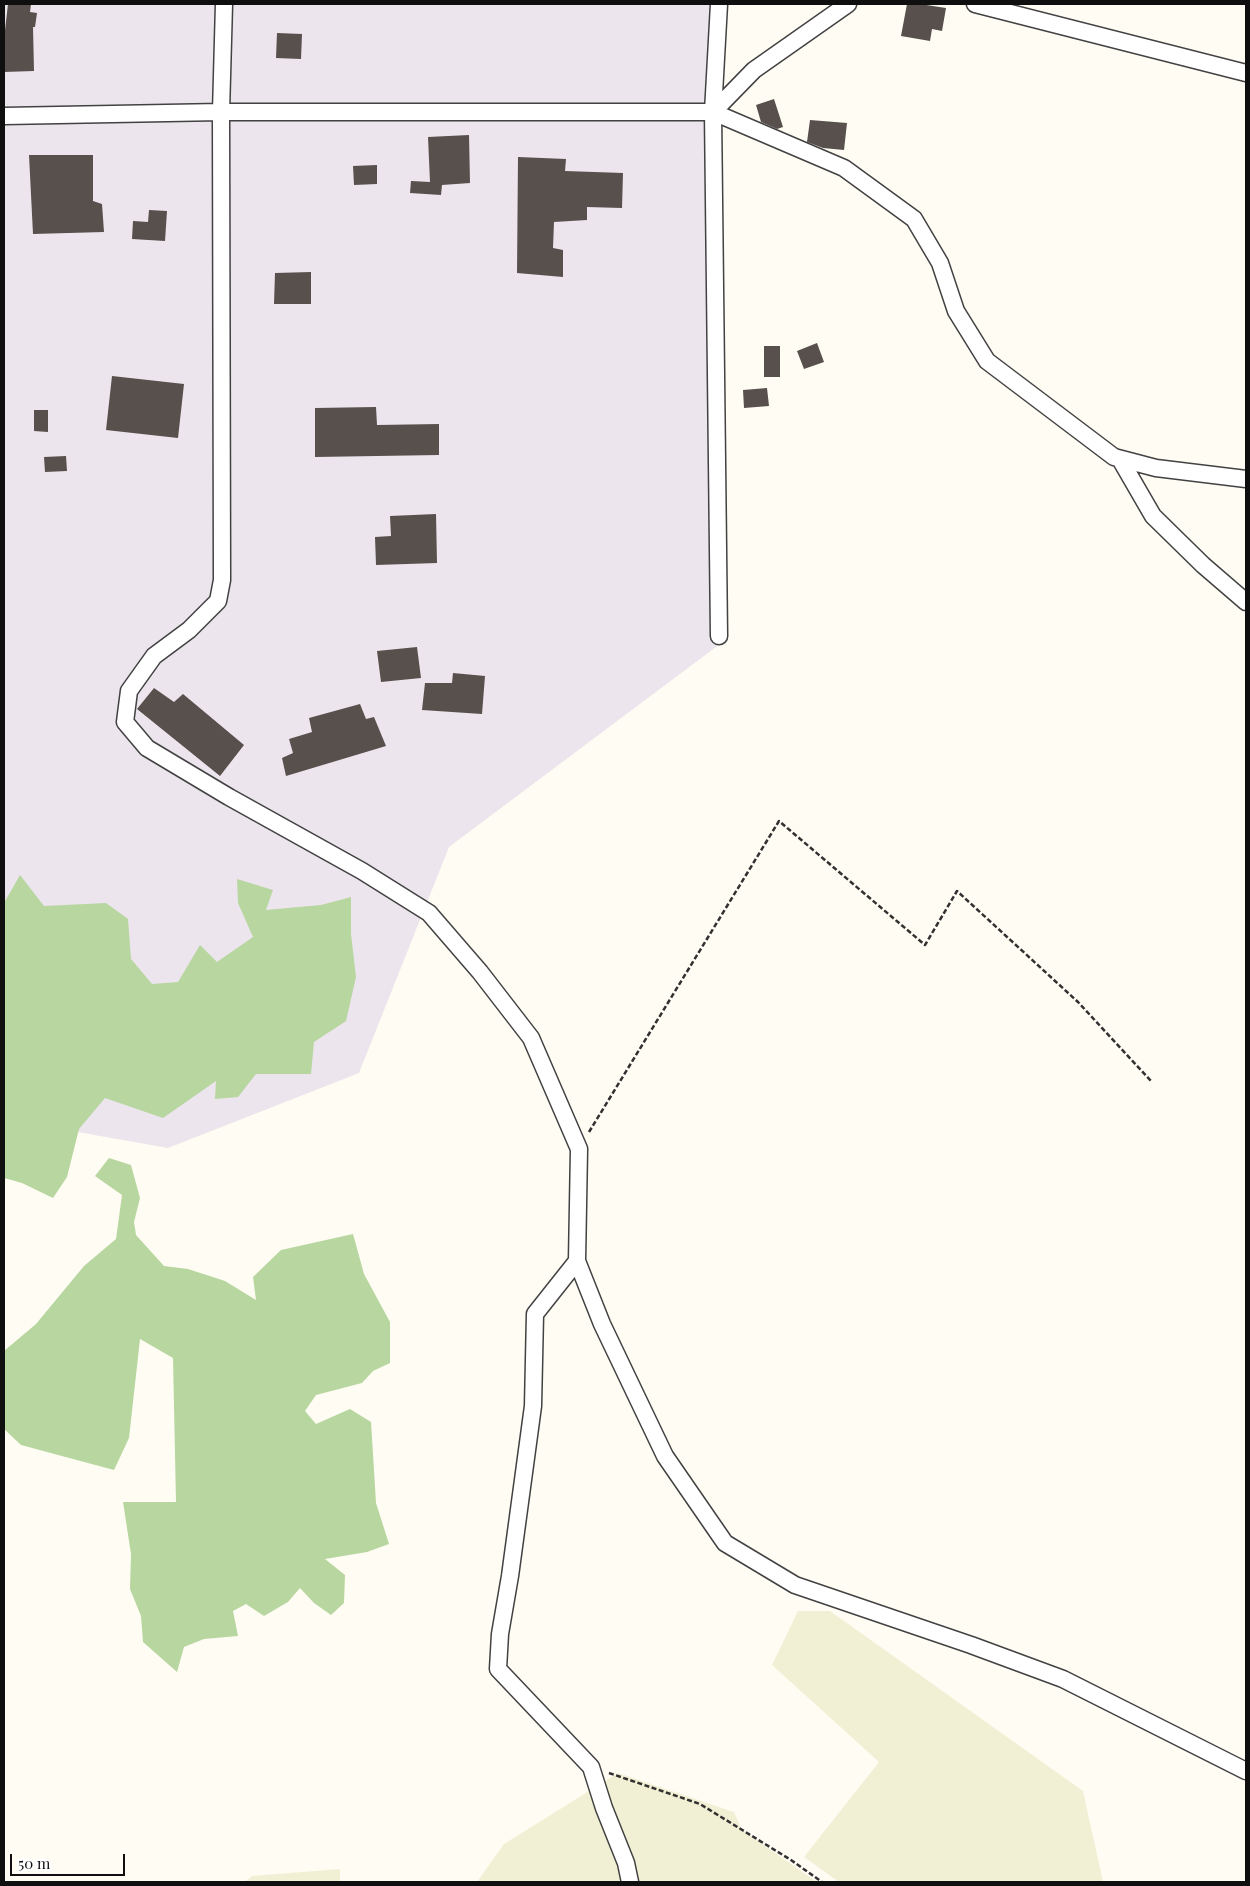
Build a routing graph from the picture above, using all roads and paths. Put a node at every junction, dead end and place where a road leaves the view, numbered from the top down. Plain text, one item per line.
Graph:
1 (224, 4) edge
2 (719, 4) edge
3 (848, 4) edge
4 (974, 4) edge
5 (1246, 73) edge
6 (221, 112) junction
7 (713, 112) junction
8 (4, 116) edge
9 (1120, 459) junction
10 (1246, 479) edge
11 (1246, 602) edge
12 (719, 636) dead end
13 (1151, 1081) dead end
14 (578, 1149) junction
15 (577, 1261) junction
16 (591, 1766) junction
17 (1246, 1771) edge
18 (630, 1882) edge
19 (822, 1882) edge

1 - 6 street
2 - 7 street
3 - 7 street
4 - 5 street
6 - 7 street
6 - 8 street
6 - 14 street
7 - 9 street
7 - 12 street
9 - 10 street
9 - 11 street
13 - 14 path
14 - 15 street
15 - 16 street
15 - 17 street
16 - 18 street
16 - 19 path

